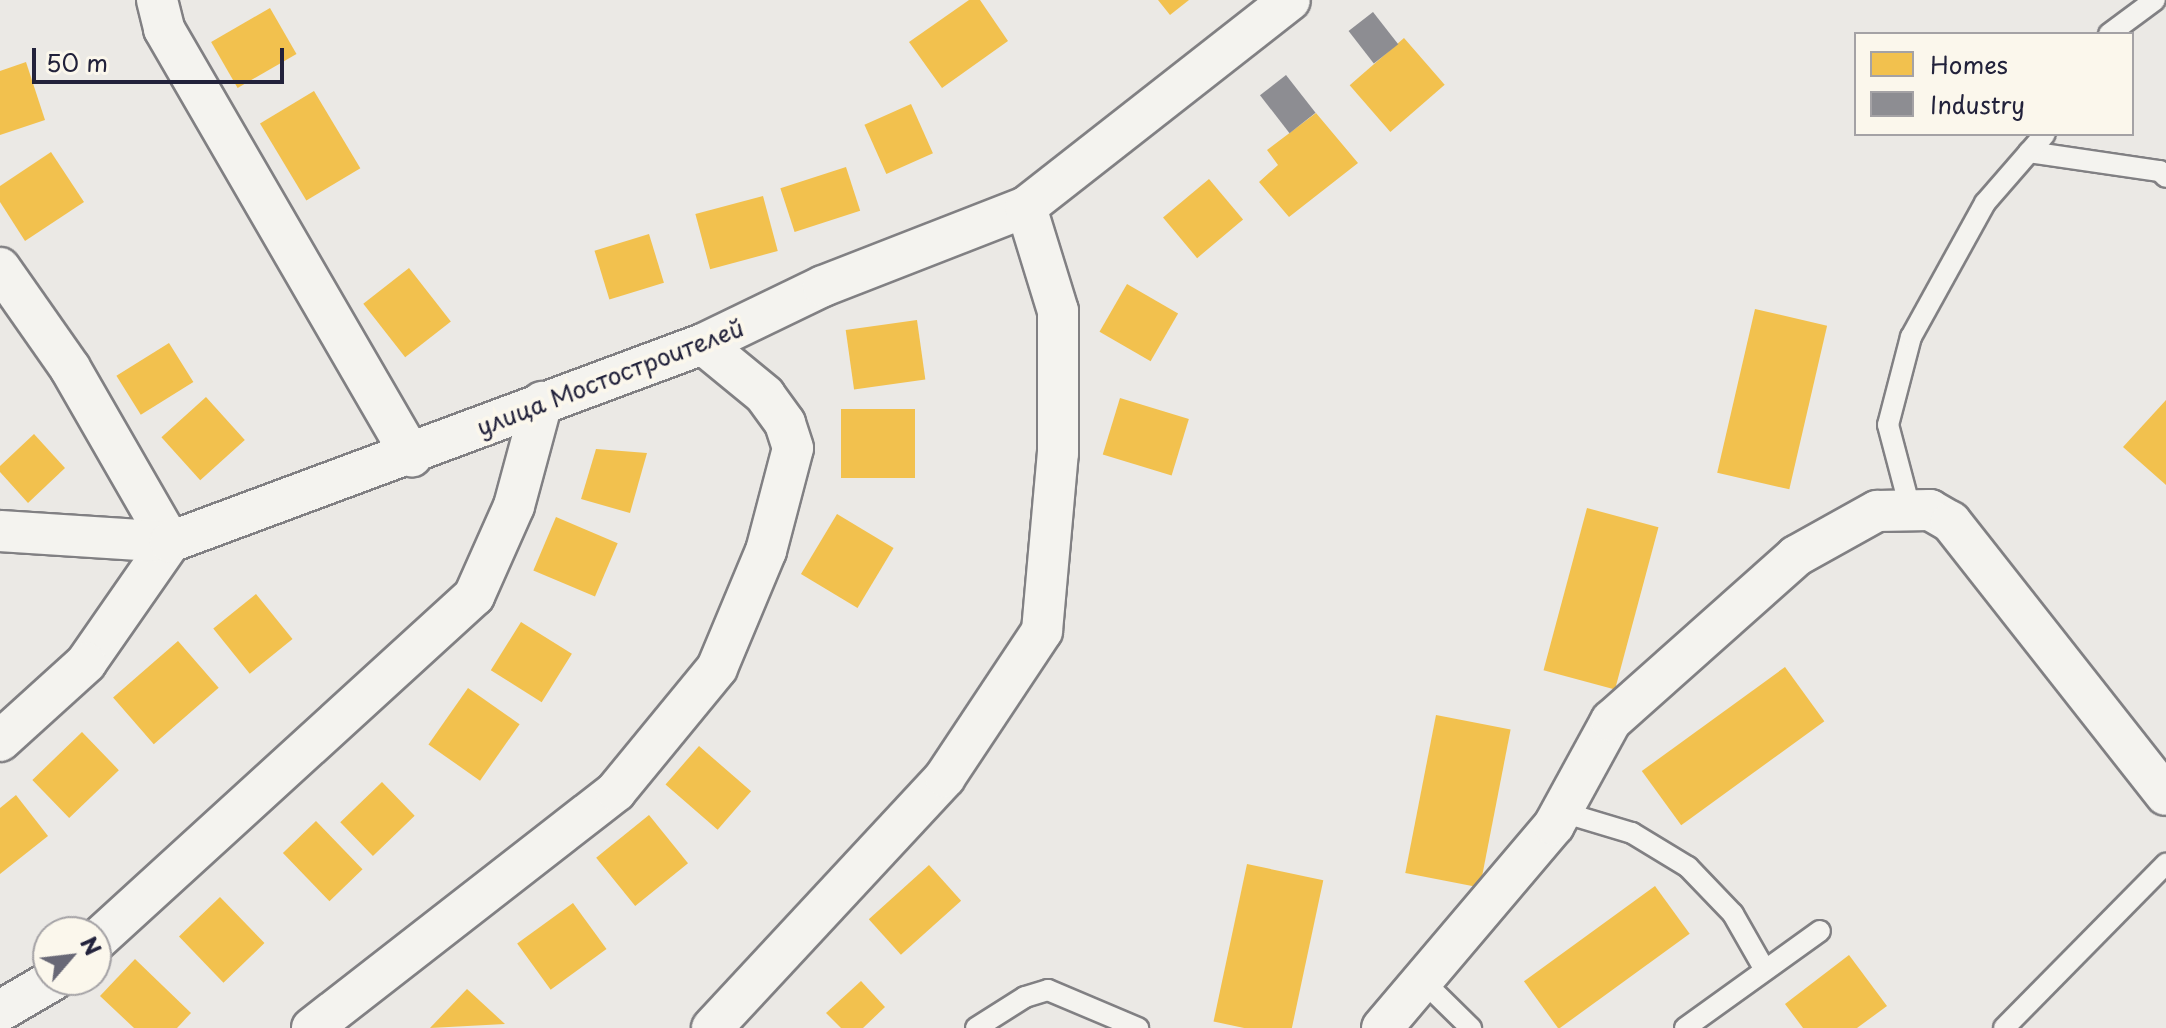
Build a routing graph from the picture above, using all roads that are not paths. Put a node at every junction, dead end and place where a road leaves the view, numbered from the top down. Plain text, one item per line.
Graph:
1 (157, 0) edge
2 (1290, 0) edge
3 (2155, 0) edge
4 (2112, 32) edge
5 (2043, 136) edge
6 (2029, 152) junction
7 (2166, 177) edge
8 (1026, 207) junction
9 (0, 268) edge
10 (703, 344) junction
11 (542, 402) junction
12 (412, 456) junction
13 (1910, 508) junction
14 (0, 531) edge
15 (170, 542) junction
16 (0, 741) edge
17 (2166, 795) edge
18 (1562, 812) junction
19 (2166, 864) edge
20 (112, 926) edge
21 (1820, 931) dead end
22 (1765, 970) junction
23 (1422, 980) junction
24 (32, 992) edge
25 (0, 1011) edge
26 (312, 1028) edge
27 (712, 1028) edge
28 (976, 1028) edge
29 (1138, 1028) edge
30 (1382, 1028) edge
31 (1471, 1028) edge
32 (1685, 1028) edge
33 (2004, 1028) edge

1 - 12 street
2 - 8 street, улица Мостостроителей
3 - 4 lane
5 - 6 lane
6 - 7 lane
6 - 13 lane
8 - 10 street, улица Мостостроителей
8 - 27 street
9 - 15 street
10 - 11 street, улица Мостостроителей
10 - 26 street
11 - 12 street, улица Мостостроителей
11 - 20 street
12 - 15 street, улица Мостостроителей
13 - 17 street
13 - 18 street
14 - 15 street, улица Мостостроителей
15 - 16 street
18 - 22 lane
18 - 23 street
19 - 33 lane
21 - 22 lane
22 - 32 lane
23 - 30 street
23 - 31 lane
24 - 25 street
28 - 29 lane

